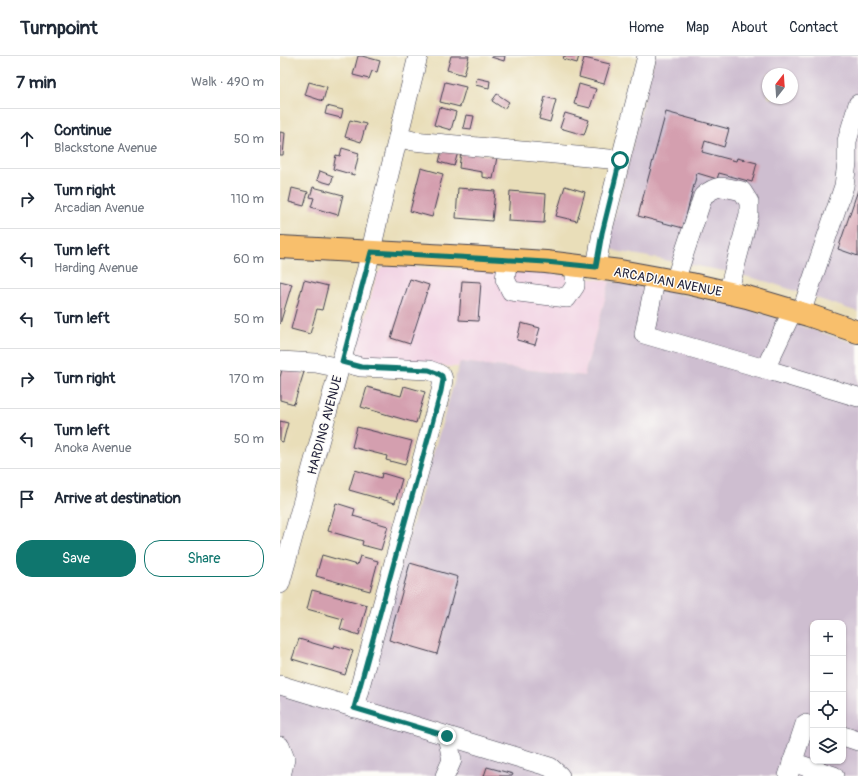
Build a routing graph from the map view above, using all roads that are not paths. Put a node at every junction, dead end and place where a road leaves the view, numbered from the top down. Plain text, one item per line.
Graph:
1 (418, 56) edge
2 (647, 56) edge
3 (858, 104) edge
4 (398, 136) junction
5 (620, 160) junction
6 (280, 248) edge
7 (371, 252) junction
8 (508, 259) junction
9 (585, 266) junction
10 (666, 279) junction
11 (728, 293) junction
12 (797, 312) junction
13 (858, 332) edge
14 (280, 361) edge
15 (341, 365) junction
16 (766, 369) junction
17 (858, 397) edge
18 (280, 584) edge
19 (280, 685) edge
20 (354, 708) junction
21 (810, 725) edge
22 (447, 736) junction
23 (846, 737) edge
24 (858, 741) edge
25 (280, 746) edge
26 (790, 769) edge
27 (280, 776) edge
28 (445, 776) edge
29 (560, 776) edge
30 (834, 776) edge

1 - 4 street, HARDING AVENUE
2 - 5 street
3 - 12 street
4 - 5 street
4 - 7 street, HARDING AVENUE
5 - 9 street
6 - 7 main road, ARCADIAN AVENUE
7 - 8 main road, ARCADIAN AVENUE
7 - 15 street, HARDING AVENUE
8 - 9 main road, ARCADIAN AVENUE
8 - 9 street
9 - 10 main road, ARCADIAN AVENUE
10 - 11 main road, ARCADIAN AVENUE
10 - 11 street
10 - 16 street
11 - 12 main road, ARCADIAN AVENUE
12 - 13 main road, ARCADIAN AVENUE
12 - 16 street
14 - 15 street
15 - 18 street, HARDING AVENUE
15 - 20 street
16 - 17 street
19 - 20 street
20 - 22 street
21 - 26 street
22 - 28 street
22 - 29 street
23 - 24 street
25 - 27 street
26 - 30 street

